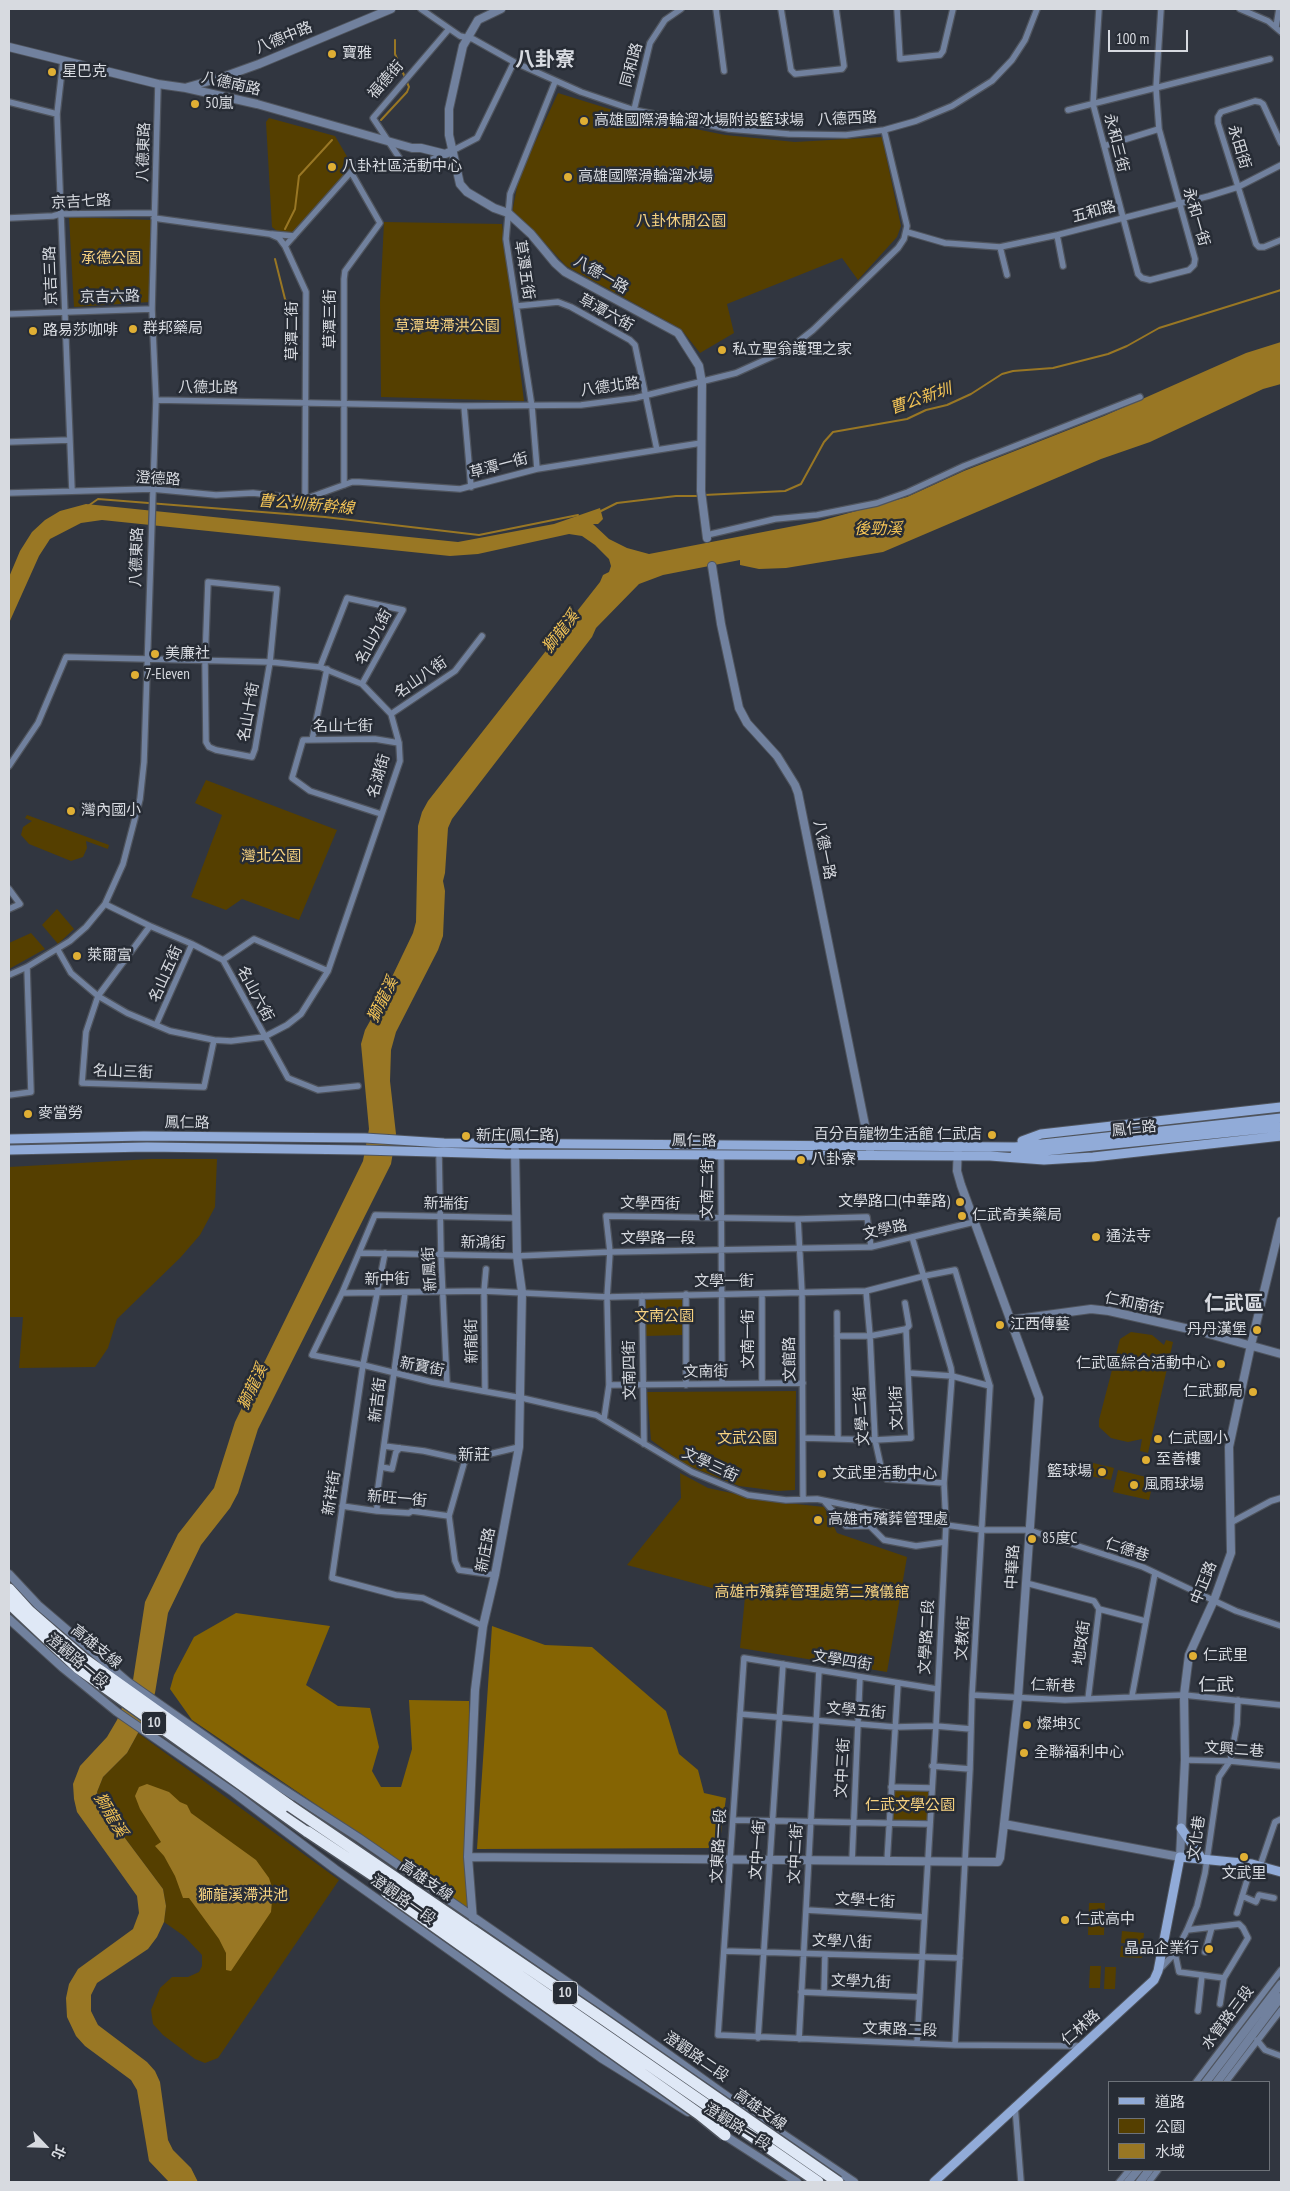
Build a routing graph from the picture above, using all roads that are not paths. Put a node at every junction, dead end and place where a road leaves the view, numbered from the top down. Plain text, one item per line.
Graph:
1 (391, 9) edge
2 (421, 9) edge
3 (501, 9) edge
4 (681, 9) edge
5 (716, 9) edge
6 (781, 9) edge
7 (836, 9) edge
8 (897, 9) edge
9 (953, 9) edge
10 (1037, 9) edge
11 (1099, 9) edge
12 (1161, 9) edge
13 (1240, 9) edge
14 (1279, 9) edge
15 (1276, 27) junction
16 (449, 29) junction
17 (1281, 32) edge
18 (466, 38) junction
19 (9, 48) edge
20 (1270, 59) dead end
21 (63, 61) junction
22 (514, 62) junction
23 (724, 71) dead end
24 (555, 82) junction
25 (158, 84) junction
26 (186, 88) junction
27 (1156, 88) junction
28 (9, 102) edge
29 (1093, 104) junction
30 (634, 110) junction
31 (1068, 110) dead end
32 (57, 114) junction
33 (884, 130) junction
34 (1159, 130) junction
35 (388, 142) junction
36 (1281, 143) edge
37 (1104, 146) junction
38 (448, 152) junction
39 (358, 164) dead end
40 (1281, 166) edge
41 (351, 172) junction
42 (1238, 187) junction
43 (1179, 204) junction
44 (508, 213) junction
45 (60, 214) junction
46 (154, 215) junction
47 (9, 218) edge
48 (1122, 218) junction
49 (907, 232) junction
50 (270, 234) junction
51 (1057, 235) junction
52 (294, 236) junction
53 (1281, 240) edge
54 (285, 246) junction
55 (1000, 247) junction
56 (1063, 266) dead end
57 (1007, 275) dead end
58 (1150, 280) joint
59 (517, 306) junction
60 (152, 309) junction
61 (64, 311) junction
62 (9, 314) edge
63 (702, 383) junction
64 (647, 395) junction
65 (1140, 397) dead end
66 (156, 400) junction
67 (306, 402) junction
68 (344, 403) junction
69 (464, 406) junction
70 (532, 407) junction
71 (70, 440) junction
72 (9, 442) edge
73 (701, 443) junction
74 (656, 450) junction
75 (537, 469) junction
76 (344, 485) junction
77 (471, 487) junction
78 (152, 489) junction
79 (72, 491) junction
80 (9, 493) edge
81 (305, 499) junction
82 (707, 536) joint
83 (712, 566) dead end
84 (482, 636) dead end
85 (148, 659) junction
86 (205, 661) junction
87 (270, 662) junction
88 (320, 667) junction
89 (327, 670) junction
90 (362, 684) junction
91 (391, 714) junction
92 (312, 740) junction
93 (399, 743) junction
94 (9, 766) edge
95 (381, 814) junction
96 (9, 889) edge
97 (105, 904) junction
98 (9, 909) edge
99 (150, 926) junction
100 (192, 944) junction
101 (58, 950) junction
102 (223, 960) junction
103 (27, 967) junction
104 (328, 971) junction
105 (9, 975) edge
106 (98, 996) junction
107 (156, 1025) junction
108 (264, 1037) junction
109 (214, 1040) junction
110 (358, 1086) dead end
111 (9, 1095) edge
112 (1281, 1107) edge
113 (1281, 1118) edge
114 (1281, 1127) edge
115 (1281, 1136) edge
116 (9, 1139) edge
117 (1073, 1140) junction
118 (515, 1143) junction
119 (721, 1145) junction
120 (958, 1146) junction
121 (9, 1150) edge
122 (870, 1151) junction
123 (439, 1153) junction
124 (515, 1154) junction
125 (721, 1156) junction
126 (958, 1156) junction
127 (990, 1156) junction
128 (1073, 1158) junction
129 (440, 1217) junction
130 (516, 1218) junction
131 (720, 1218) junction
132 (798, 1219) junction
133 (1281, 1221) edge
134 (974, 1222) junction
135 (912, 1237) junction
136 (871, 1248) junction
137 (800, 1250) junction
138 (720, 1251) junction
139 (610, 1252) junction
140 (359, 1253) junction
141 (384, 1253) junction
142 (441, 1255) junction
143 (517, 1256) junction
144 (486, 1269) dead end
145 (924, 1276) junction
146 (444, 1291) junction
147 (484, 1291) junction
148 (866, 1291) junction
149 (522, 1292) junction
150 (342, 1293) junction
151 (378, 1293) junction
152 (405, 1293) junction
153 (721, 1293) junction
154 (802, 1293) junction
155 (686, 1294) junction
156 (762, 1294) junction
157 (642, 1296) junction
158 (607, 1297) junction
159 (905, 1303) dead end
160 (837, 1313) dead end
161 (1010, 1320) junction
162 (906, 1329) junction
163 (837, 1336) junction
164 (870, 1336) junction
165 (1251, 1345) junction
166 (1281, 1354) edge
167 (363, 1365) junction
168 (909, 1373) junction
169 (394, 1374) junction
170 (952, 1376) junction
171 (762, 1383) junction
172 (803, 1383) junction
173 (448, 1384) junction
174 (610, 1384) junction
175 (686, 1384) junction
176 (722, 1384) junction
177 (643, 1385) junction
178 (990, 1386) junction
179 (485, 1391) junction
180 (522, 1398) junction
181 (596, 1415) joint
182 (604, 1419) junction
183 (804, 1438) junction
184 (838, 1439) junction
185 (874, 1440) junction
186 (644, 1444) junction
187 (384, 1446) junction
188 (519, 1447) junction
189 (400, 1448) junction
190 (465, 1460) junction
191 (381, 1467) junction
192 (944, 1483) junction
193 (1281, 1498) edge
194 (803, 1499) junction
195 (825, 1502) junction
196 (342, 1506) junction
197 (378, 1511) junction
198 (449, 1516) junction
199 (1232, 1522) junction
200 (946, 1526) junction
201 (982, 1530) junction
202 (1029, 1530) junction
203 (945, 1542) junction
204 (1155, 1573) junction
205 (9, 1574) edge
206 (496, 1575) junction
207 (1026, 1583) junction
208 (9, 1589) edge
209 (1214, 1600) junction
210 (9, 1603) edge
211 (1099, 1609) junction
212 (9, 1619) edge
213 (1145, 1622) junction
214 (484, 1626) junction
215 (1281, 1626) edge
216 (744, 1658) joint
217 (783, 1664) junction
218 (819, 1670) junction
219 (860, 1677) junction
220 (898, 1683) junction
221 (937, 1689) junction
222 (1184, 1694) junction
223 (972, 1695) junction
224 (1132, 1696) junction
225 (1018, 1697) junction
226 (1088, 1699) junction
227 (1238, 1700) junction
228 (1281, 1705) edge
229 (740, 1714) junction
230 (779, 1717) junction
231 (816, 1720) junction
232 (858, 1724) junction
233 (936, 1726) junction
234 (895, 1727) junction
235 (970, 1730) junction
236 (1185, 1760) junction
237 (1230, 1760) junction
238 (932, 1766) junction
239 (1281, 1766) edge
240 (970, 1769) junction
241 (891, 1787) junction
242 (931, 1788) junction
243 (290, 1806) junction
244 (1281, 1819) edge
245 (733, 1820) junction
246 (772, 1821) junction
247 (810, 1821) junction
248 (854, 1822) junction
249 (889, 1823) junction
250 (929, 1824) junction
251 (1004, 1824) junction
252 (1181, 1828) junction
253 (348, 1831) junction
254 (308, 1832) junction
255 (359, 1838) junction
256 (468, 1857) junction
257 (1180, 1857) junction
258 (731, 1858) junction
259 (770, 1859) junction
260 (1204, 1859) junction
261 (809, 1860) junction
262 (325, 1862) junction
263 (852, 1862) junction
264 (887, 1862) junction
265 (927, 1862) junction
266 (966, 1863) junction
267 (1256, 1865) junction
268 (335, 1869) junction
269 (1281, 1872) edge
270 (1242, 1896) junction
271 (1274, 1898) dead end
272 (806, 1910) junction
273 (1237, 1913) dead end
274 (924, 1917) junction
275 (474, 1918) junction
276 (1212, 1927) junction
277 (1188, 1930) junction
278 (724, 1951) junction
279 (764, 1952) junction
280 (1205, 1952) dead end
281 (803, 1953) junction
282 (1175, 1953) junction
283 (825, 1954) junction
284 (922, 1958) junction
285 (960, 1958) junction
286 (462, 1960) junction
287 (1281, 1970) edge
288 (1158, 1971) junction
289 (480, 1972) junction
290 (1202, 1975) junction
291 (1224, 1978) junction
292 (1281, 1984) edge
293 (801, 1992) junction
294 (824, 1993) junction
295 (920, 1997) junction
296 (1281, 1997) edge
297 (1220, 2004) dead end
298 (1281, 2010) edge
299 (1198, 2011) dead end
300 (718, 2035) joint
301 (1253, 2035) junction
302 (758, 2038) junction
303 (646, 2039) junction
304 (799, 2039) junction
305 (917, 2043) junction
306 (955, 2045) junction
307 (1080, 2046) junction
308 (1281, 2056) edge
309 (1197, 2081) edge
310 (1207, 2081) edge
311 (1218, 2081) edge
312 (1227, 2081) edge
313 (1015, 2106) junction
314 (725, 2135) junction
315 (1128, 2171) edge
316 (1137, 2171) edge
317 (1149, 2171) edge
318 (1157, 2171) edge
319 (797, 2182) edge
320 (818, 2182) edge
321 (838, 2182) edge
322 (854, 2182) edge
323 (934, 2182) edge
324 (1020, 2182) edge
325 (1119, 2182) edge
326 (1128, 2182) edge
327 (1140, 2182) edge
328 (1149, 2182) edge

1 - 26 street, 八德中路
2 - 16 street, 八德西路
3 - 18 street, 八德一路
4 - 30 street, 同和路
5 - 23 street
6 - 7 street
8 - 9 street
10 - 33 street, 八德西路
11 - 29 street, 永和三街
12 - 27 street, 永和一街
13 - 15 street
14 - 15 street
15 - 17 street
16 - 18 street, 八德西路
16 - 35 street, 福德街
18 - 22 street, 八德西路
18 - 38 street, 八德一路
19 - 21 street, 八德南路
20 - 27 street
21 - 25 street, 八德南路
21 - 32 street, 京吉三路
22 - 24 street, 八德西路
22 - 38 street, 福德街
24 - 30 street, 八德西路
24 - 44 street, 草潭五街
25 - 26 street, 八德南路
25 - 46 street, 八德東路
26 - 35 street, 八德南路
27 - 29 street, 永和三街
27 - 34 street, 永和一街
28 - 32 street
29 - 31 street, 永和三街
29 - 37 street, 永和三街
30 - 33 street, 八德西路
32 - 45 street, 京吉三路
33 - 49 street
34 - 37 street
34 - 43 street, 永和一街
35 - 38 street, 八德南路
35 - 38 street, 福德街
36 - 42 street, 永田街
37 - 48 street, 永和三街
38 - 44 street, 八德一路
39 - 41 street
40 - 42 street, 五和路
41 - 52 street
41 - 68 street, 草潭三街
42 - 43 street, 五和路
42 - 53 street
43 - 48 street, 五和路
43 - 58 street, 永和一街
44 - 59 street, 草潭五街
44 - 63 street, 八德一路
45 - 46 street, 京吉七路
45 - 47 street, 京吉七路
45 - 61 street, 京吉三路
46 - 50 street
46 - 60 street, 八德東路
48 - 51 street, 五和路
48 - 58 street, 永和三街
49 - 55 street, 五和路
49 - 63 street, 八德北路
50 - 52 street
50 - 54 street, 草潭二街
51 - 55 street, 五和路
51 - 56 street
52 - 54 street
54 - 67 street, 草潭二街
55 - 57 street
59 - 64 street, 草潭六街
59 - 70 street, 草潭五街
60 - 61 street, 京吉六路
60 - 66 street, 八德東路
61 - 62 street, 京吉六路
61 - 71 street, 京吉三路
63 - 64 street, 八德北路
63 - 73 street, 八德一路
64 - 70 street, 八德北路
64 - 74 street, 草潭六街
65 - 82 street
66 - 67 street, 八德北路
66 - 78 street, 八德東路
67 - 68 street, 八德北路
67 - 81 street, 草潭二街
68 - 69 street, 八德北路
68 - 76 street, 草潭三街
69 - 70 street, 八德北路
69 - 77 street
70 - 75 street, 草潭五街
71 - 72 street
71 - 79 street, 京吉三路
73 - 74 street, 草潭一街
73 - 82 street, 八德一路
74 - 75 street, 草潭一街
75 - 77 street, 草潭一街
76 - 77 street, 草潭一街
76 - 81 street, 草潭一街
78 - 79 street, 澄德路
78 - 81 street, 澄德路
78 - 85 street, 八德東路
79 - 80 street, 澄德路
83 - 122 street, 八德一路
84 - 91 street, 名山八街
85 - 86 street, 名湖街
85 - 94 street, 名湖街
85 - 97 street, 八德東路
86 - 87 street, 名湖街
86 - 87 street, 名山十街
86 - 87 street, 名山十街
87 - 88 street, 名湖街
88 - 89 street, 名湖街
88 - 90 street, 名山九街
89 - 90 street, 名湖街
89 - 92 street
90 - 91 street, 名湖街
91 - 93 street, 名湖街
92 - 93 street, 名山七街
92 - 95 street, 名山七街
93 - 95 street, 名湖街
95 - 104 street, 名湖街
96 - 98 street
97 - 99 street, 名山五街
97 - 101 street, 八德東路
99 - 100 street, 名山五街
99 - 106 street
100 - 102 street
100 - 107 street, 名山五街
101 - 103 street, 八德東路
101 - 106 street, 名湖街
102 - 104 street, 名山六街
102 - 108 street, 名山六街
103 - 105 street, 八德東路
103 - 111 street
104 - 108 street, 名湖街
106 - 107 street, 名湖街
106 - 109 street, 名山三街
107 - 109 street, 名湖街
108 - 109 street, 名湖街
108 - 110 street, 名山六街
112 - 117 main road, 鳳仁路
113 - 117 main road, 鳳仁路
114 - 117 main road, 鳳仁路
115 - 128 main road, 鳳仁路
116 - 118 main road, 鳳仁路
117 - 120 main road, 鳳仁路
117 - 127 main road, 鳳仁路
117 - 128 main road
118 - 119 main road, 鳳仁路
118 - 124 street, 新庄路
119 - 122 main road, 鳳仁路
119 - 125 street, 文南二街
120 - 122 main road, 鳳仁路
120 - 126 street, 中華路
121 - 123 main road, 鳳仁路
122 - 125 main road, 鳳仁路
122 - 126 main road, 鳳仁路
123 - 124 main road, 鳳仁路
123 - 129 street, 新鳳街
124 - 125 main road, 鳳仁路
124 - 130 street, 新庄路
125 - 131 street, 文南二街
126 - 127 main road, 鳳仁路
126 - 134 street, 中華路
127 - 128 main road, 鳳仁路
129 - 130 street, 新瑞街
129 - 140 street, 新瑞街
129 - 142 street, 新鳳街
130 - 143 street, 新庄路
131 - 132 street, 文學西街
131 - 138 street, 文南二街
131 - 139 street, 文學西街
132 - 136 street, 文學西街
132 - 137 street, 文館路
133 - 165 street, 中正路
134 - 135 street, 文學路
134 - 161 street, 中華路
135 - 136 street, 文學路
135 - 145 street, 文學路二段
136 - 137 street, 文學路
137 - 138 street, 文學路一段
137 - 154 street, 文館路
138 - 139 street, 文學路一段
138 - 153 street, 文南二街
139 - 143 street, 文學路一段
139 - 158 street, 文學西街
140 - 141 street, 新鴻街
140 - 150 street
141 - 142 street, 新鴻街
141 - 151 street, 新祥街
142 - 143 street, 新鴻街
142 - 146 street, 新鳳街
143 - 149 street, 新庄路
144 - 147 street, 新龍街
145 - 148 street, 文學一街
145 - 170 street, 文學路二段
145 - 178 street, 文教街
146 - 147 street, 新中街
146 - 152 street, 新中街
146 - 173 street, 新鳳街
147 - 149 street, 新中街
147 - 179 street, 新龍街
148 - 154 street, 文學一街
148 - 164 street, 文學二街
149 - 158 street, 文學一街
149 - 180 street, 新庄路
150 - 151 street, 新中街
150 - 167 street, 新寶街
151 - 152 street, 新中街
151 - 167 street, 新祥街
152 - 169 street, 新吉街
153 - 155 street, 文學一街
153 - 156 street, 文學一街
153 - 176 street, 文南二街
154 - 156 street, 文學一街
154 - 172 street, 文館路
155 - 157 street, 文學一街
155 - 175 street
156 - 171 street, 文南一街
157 - 158 street, 文學一街
157 - 177 street, 文南四街
158 - 174 street, 文學西街
159 - 162 street, 文北街
160 - 163 street
161 - 165 street, 仁和南街
161 - 202 street, 中華路
162 - 164 street
162 - 168 street, 文北街
163 - 164 street
163 - 184 street
164 - 185 street, 文學二街
165 - 166 street, 仁和南街
165 - 199 street, 中正路
167 - 169 street, 新寶街
167 - 196 street, 新祥街
168 - 170 street
168 - 185 street, 文北街
169 - 173 street, 新寶街
169 - 187 street, 新吉街
170 - 178 street
170 - 192 street, 文學路二段
171 - 172 street, 文南街
171 - 176 street, 文南街
172 - 183 street, 文館路
173 - 179 street, 新寶街
174 - 177 street, 文南街
174 - 182 street, 文學西街
175 - 176 street, 文南街
175 - 177 street, 文南街
177 - 186 street, 文南四街
178 - 201 street, 文教街
179 - 180 street, 新寶街
180 - 181 street, 新寶街
180 - 188 street, 新庄路
181 - 182 street, 文學三街
182 - 186 street, 文學三街
183 - 184 street, 文北街
183 - 194 street, 文館路
184 - 185 street, 文北街
185 - 192 street, 文學二街
186 - 194 street, 文學三街
187 - 189 street
187 - 191 street, 新吉街
188 - 190 street
188 - 206 street, 新庄路
189 - 190 street
189 - 191 street
190 - 198 street
191 - 197 street, 新吉街
192 - 200 street, 文學路二段
193 - 199 street
194 - 195 street, 文學三街
195 - 200 street, 文學三街
195 - 203 street
196 - 197 street, 新旺一街
196 - 214 street, 新祥街
197 - 198 street, 新旺一街
198 - 206 street
199 - 209 street, 中正路
200 - 201 street, 文學三街
200 - 203 street, 文學路二段
201 - 202 street, 仁德巷
201 - 223 street, 文教街
202 - 204 street, 仁德巷
202 - 207 street, 中華路
203 - 221 street, 文學路二段
204 - 209 street, 仁德巷
204 - 213 street
205 - 253 street, 澄觀路一段
206 - 214 street, 新庄路
207 - 211 street, 地政街
207 - 225 street, 中華路
208 - 243 highway, 高雄支線 / 10
209 - 215 street, 仁德巷
209 - 222 street, 中正路
210 - 254 highway, 高雄支線 / 10
211 - 213 street
211 - 226 street, 地政街
212 - 262 street, 澄觀路一段
213 - 224 street
214 - 256 street, 新庄路
216 - 217 street, 文學四街
216 - 229 street, 文東路一段
217 - 218 street, 文學四街
217 - 230 street, 文中一街
218 - 219 street, 文學四街
218 - 231 street, 文中二街
219 - 220 street, 文學四街
219 - 232 street, 文中三街
220 - 221 street, 文學四街
220 - 234 street
221 - 233 street, 文學路二段
222 - 224 street, 仁新巷
222 - 227 street, 仁新巷
222 - 236 street, 中正路
223 - 225 street, 仁新巷
223 - 235 street, 文教街
224 - 226 street, 仁新巷
225 - 226 street, 仁新巷
225 - 251 street, 中華路
227 - 228 street, 仁新巷
227 - 237 street, 文化巷
229 - 230 street, 文學五街
229 - 245 street, 文東路一段
230 - 231 street, 文學五街
230 - 246 street, 文中一街
231 - 232 street, 文學五街
231 - 247 street, 文中二街
232 - 234 street, 文學五街
232 - 248 street, 文中三街
233 - 234 street, 文學五街
233 - 235 street, 文學五街
233 - 238 street, 文學路二段
234 - 241 street
235 - 240 street, 文教街
236 - 237 street, 文興二巷
236 - 252 street, 中正路
237 - 239 street, 文興二巷
237 - 260 street, 文化巷
238 - 240 street
238 - 242 street, 文學路二段
240 - 266 street, 文教街
241 - 242 street
241 - 249 street
242 - 250 street, 文學路二段
243 - 303 highway, bridge
243 - 321 highway, 高雄支線 / 10, bridge
244 - 267 street
245 - 246 street
245 - 258 street, 文東路一段
246 - 247 street
246 - 259 street, 文中一街
247 - 248 street
247 - 261 street, 文中二街
248 - 249 street
248 - 263 street, 文中三街
249 - 250 street
249 - 264 street
250 - 265 street, 文學路二段
251 - 257 street
251 - 266 street, 中華路
252 - 257 street, 中正路
252 - 260 main road
253 - 255 street, 澄觀路一段
253 - 262 street
254 - 314 highway, bridge
254 - 320 highway, 高雄支線 / 10, bridge
255 - 268 street
255 - 275 street, 澄觀路一段
256 - 258 street
256 - 275 street, 新庄路
257 - 260 main road
257 - 288 main road, 仁林路
258 - 259 street
258 - 278 street, 文東路一段
259 - 261 street
259 - 279 street, 文中一街
260 - 267 main road
260 - 277 street, 文化巷
261 - 263 street
261 - 272 street, 文中二街
262 - 268 street, 澄觀路一段
263 - 264 street
264 - 265 street
265 - 266 street
265 - 274 street, 文學路二段
266 - 285 street, 文教街
267 - 269 main road
267 - 270 street
268 - 286 street, 澄觀路一段
270 - 271 street
270 - 273 street
272 - 274 street, 文學七街
272 - 281 street, 文中二街
274 - 284 street, 文學路二段
275 - 286 street, 新庄路
275 - 289 street
275 - 303 street, 澄觀路一段
276 - 277 street
276 - 280 street
276 - 291 street
277 - 282 street, 文化巷
278 - 279 street, 文學八街
278 - 300 street, 文東路一段
279 - 281 street, 文學八街
279 - 302 street, 文中一街
281 - 283 street, 文學八街
281 - 293 street, 文中二街
282 - 288 street, 文化巷
282 - 290 street
283 - 284 street, 文學八街
283 - 294 street
284 - 285 street, 文學八街
284 - 295 street, 文學路二段
285 - 306 street, 文教街
286 - 289 street, 澄觀路一段
287 - 309 street, 水管路三段
288 - 307 main road, 仁林路
289 - 314 street, 澄觀路一段
290 - 291 street
290 - 299 street
291 - 297 street
292 - 301 street, 水管路三段
293 - 294 street, 文學九街
293 - 304 street, 文中二街
294 - 295 street, 文學九街
295 - 305 street, 文學路二段
296 - 301 street, 水管路三段
298 - 301 street, 水管路三段
300 - 302 street, 文東路二段
301 - 308 street
301 - 310 street, 水管路三段
301 - 311 street, 水管路三段
301 - 312 street, 水管路三段
302 - 304 street, 文東路二段
303 - 322 street, 澄觀路二段
304 - 305 street, 文東路二段
305 - 306 street, 文東路二段
306 - 307 street, 文東路二段
307 - 313 main road, 仁林路
313 - 323 main road, 仁林路
313 - 324 street
314 - 319 street, 澄觀路一段
315 - 325 street
316 - 326 street
317 - 327 street
318 - 328 street

